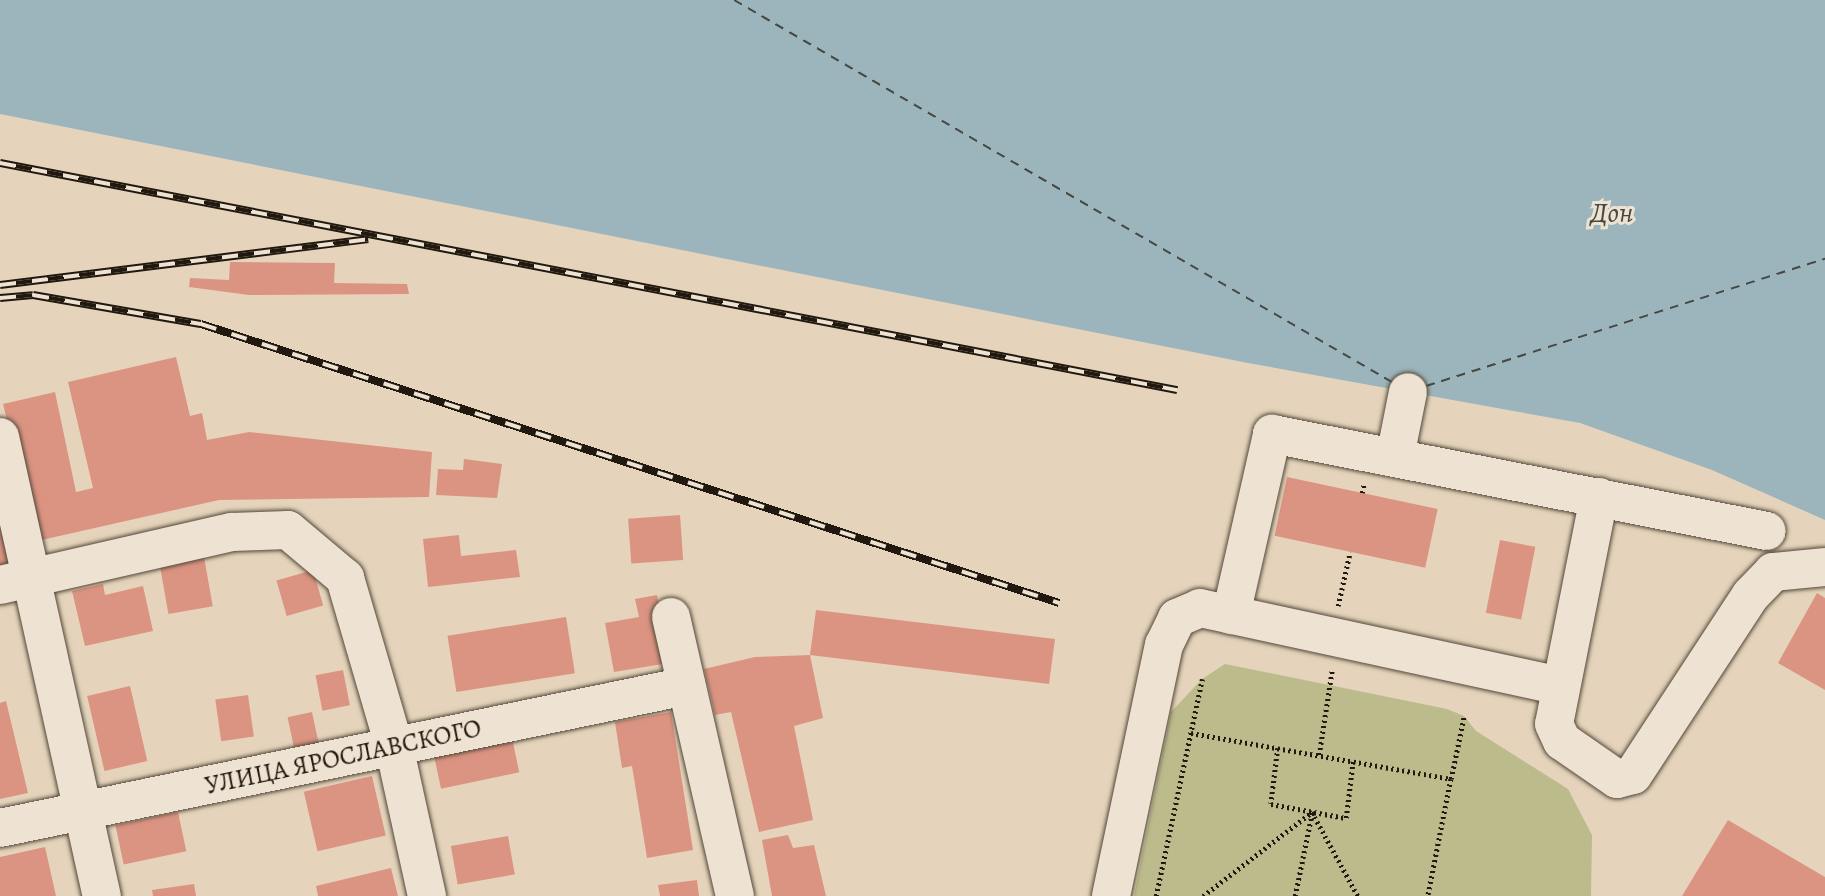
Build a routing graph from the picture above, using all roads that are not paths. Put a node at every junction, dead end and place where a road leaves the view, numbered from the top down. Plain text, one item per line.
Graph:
1 (1409, 392) dead end
2 (0, 436) edge
3 (1395, 457) junction
4 (1599, 497) junction
5 (1767, 531) dead end
6 (1825, 567) edge
7 (15, 582) edge
8 (1231, 615) junction
9 (671, 617) dead end
10 (686, 686) junction
11 (1561, 686) junction
12 (394, 746) junction
13 (82, 811) junction
14 (0, 828) edge
15 (102, 896) edge
16 (427, 896) edge
17 (735, 896) edge
18 (1111, 896) edge

1 - 3 street
2 - 7 street
3 - 4 street
3 - 8 street
4 - 5 street
4 - 11 street
6 - 11 street
7 - 12 street
7 - 13 street
8 - 11 street
8 - 18 street
9 - 10 street
10 - 12 street, УЛИЦА ЯРОСЛАВСКОГО
10 - 17 street
12 - 13 street, УЛИЦА ЯРОСЛАВСКОГО
12 - 16 street
13 - 14 street, УЛИЦА ЯРОСЛАВСКОГО
13 - 15 street

